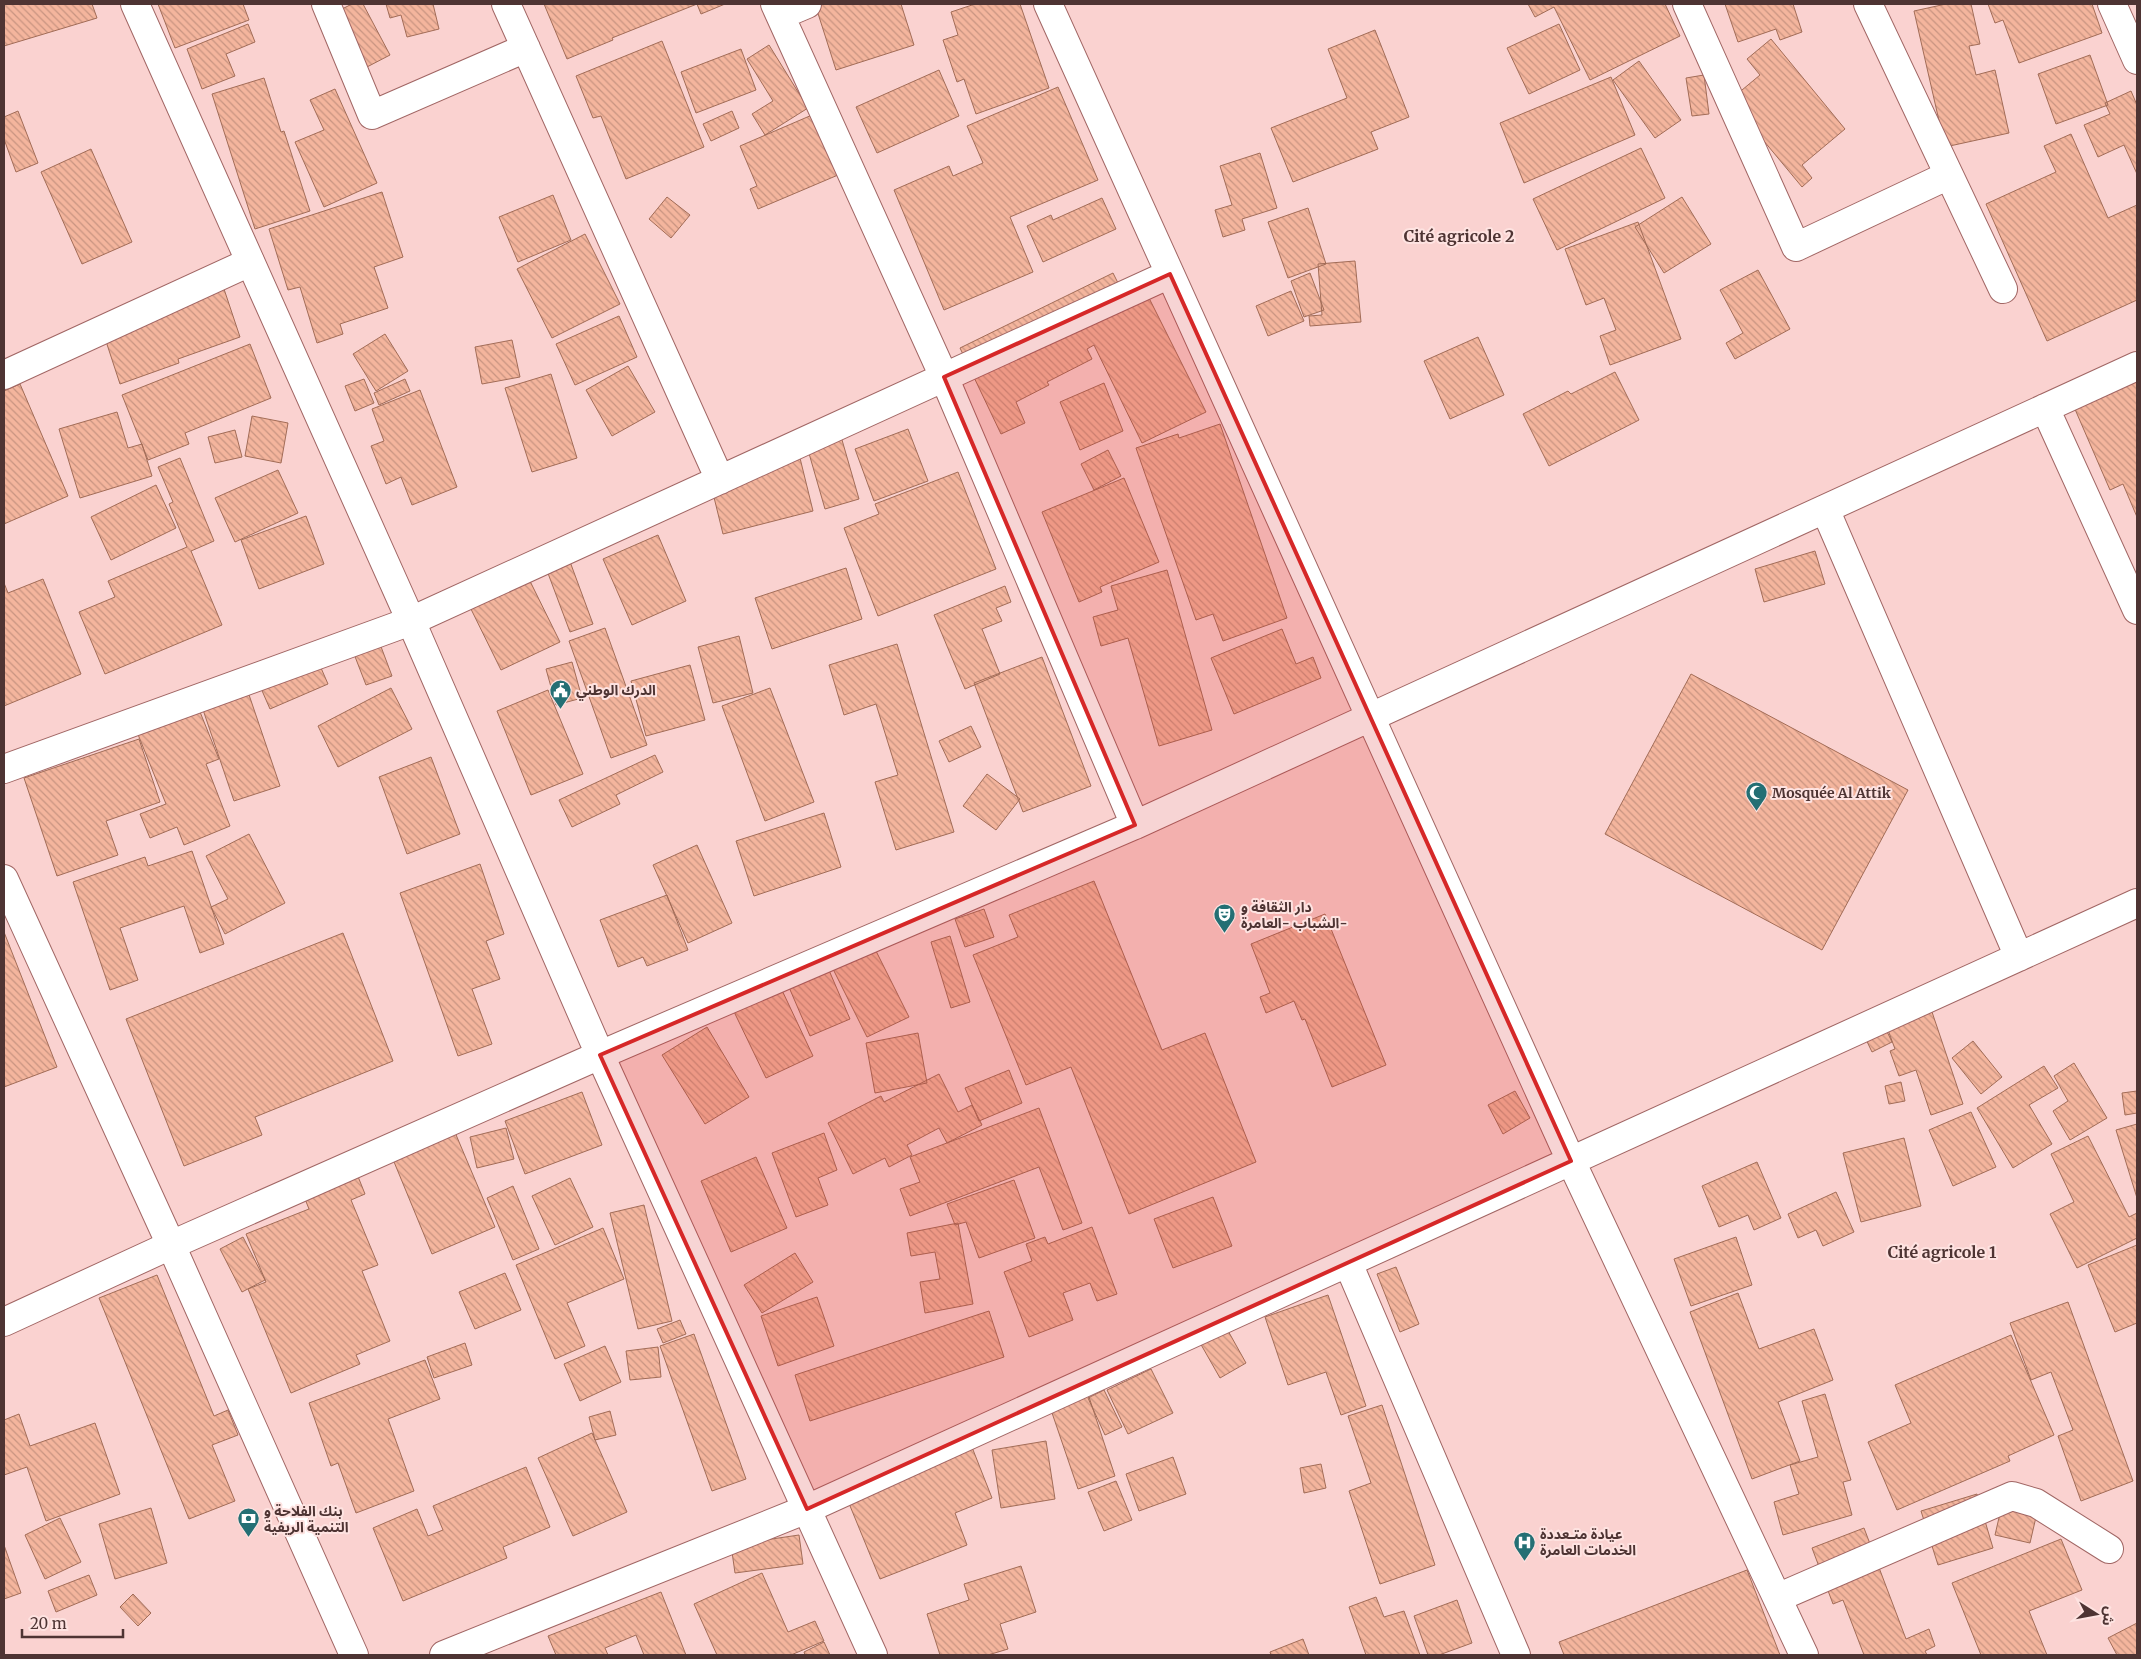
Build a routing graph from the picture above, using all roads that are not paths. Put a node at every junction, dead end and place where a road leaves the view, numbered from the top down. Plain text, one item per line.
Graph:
1 (135, 4) edge
2 (326, 4) edge
3 (506, 4) edge
4 (807, 4) edge
5 (1048, 4) edge
6 (1687, 4) edge
7 (1868, 4) edge
8 (2112, 4) edge
9 (778, 10) edge
10 (526, 48) junction
11 (2137, 60) edge
12 (1949, 175) junction
13 (250, 262) junction
14 (1170, 274) junction
15 (2003, 289) dead end
16 (2137, 366) edge
17 (4, 375) edge
18 (944, 377) junction
19 (2045, 408) junction
20 (720, 480) junction
21 (1826, 509) junction
22 (2137, 610) edge
23 (411, 621) junction
24 (1371, 718) junction
25 (4, 769) edge
26 (1135, 825) junction
27 (4, 878) edge
28 (2137, 903) edge
29 (2019, 957) junction
30 (600, 1055) junction
31 (1571, 1161) junction
32 (171, 1245) junction
33 (1348, 1263) junction
34 (4, 1322) edge
35 (807, 1509) junction
36 (2109, 1549) dead end
37 (1777, 1598) junction
38 (354, 1655) edge
39 (444, 1655) edge
40 (873, 1655) edge
41 (1516, 1655) edge
42 (1804, 1655) edge

1 - 13 street
2 - 10 street
3 - 10 street
4 - 9 street
5 - 14 street
6 - 12 street
7 - 12 street
8 - 11 street
9 - 18 street
10 - 20 street
12 - 15 street
13 - 17 street
13 - 23 street
14 - 18 street
14 - 24 street
16 - 19 street
18 - 20 street
18 - 26 street
19 - 21 street
19 - 22 street
20 - 23 street
21 - 24 street
21 - 29 street
23 - 25 street
23 - 30 street
24 - 26 street
24 - 31 street
26 - 30 street
27 - 32 street
28 - 29 street
29 - 31 street
30 - 32 street
30 - 35 street
31 - 33 street
31 - 37 street
32 - 34 street
32 - 38 street
33 - 35 street
33 - 41 street
35 - 39 street
35 - 40 street
36 - 37 street
37 - 42 street

